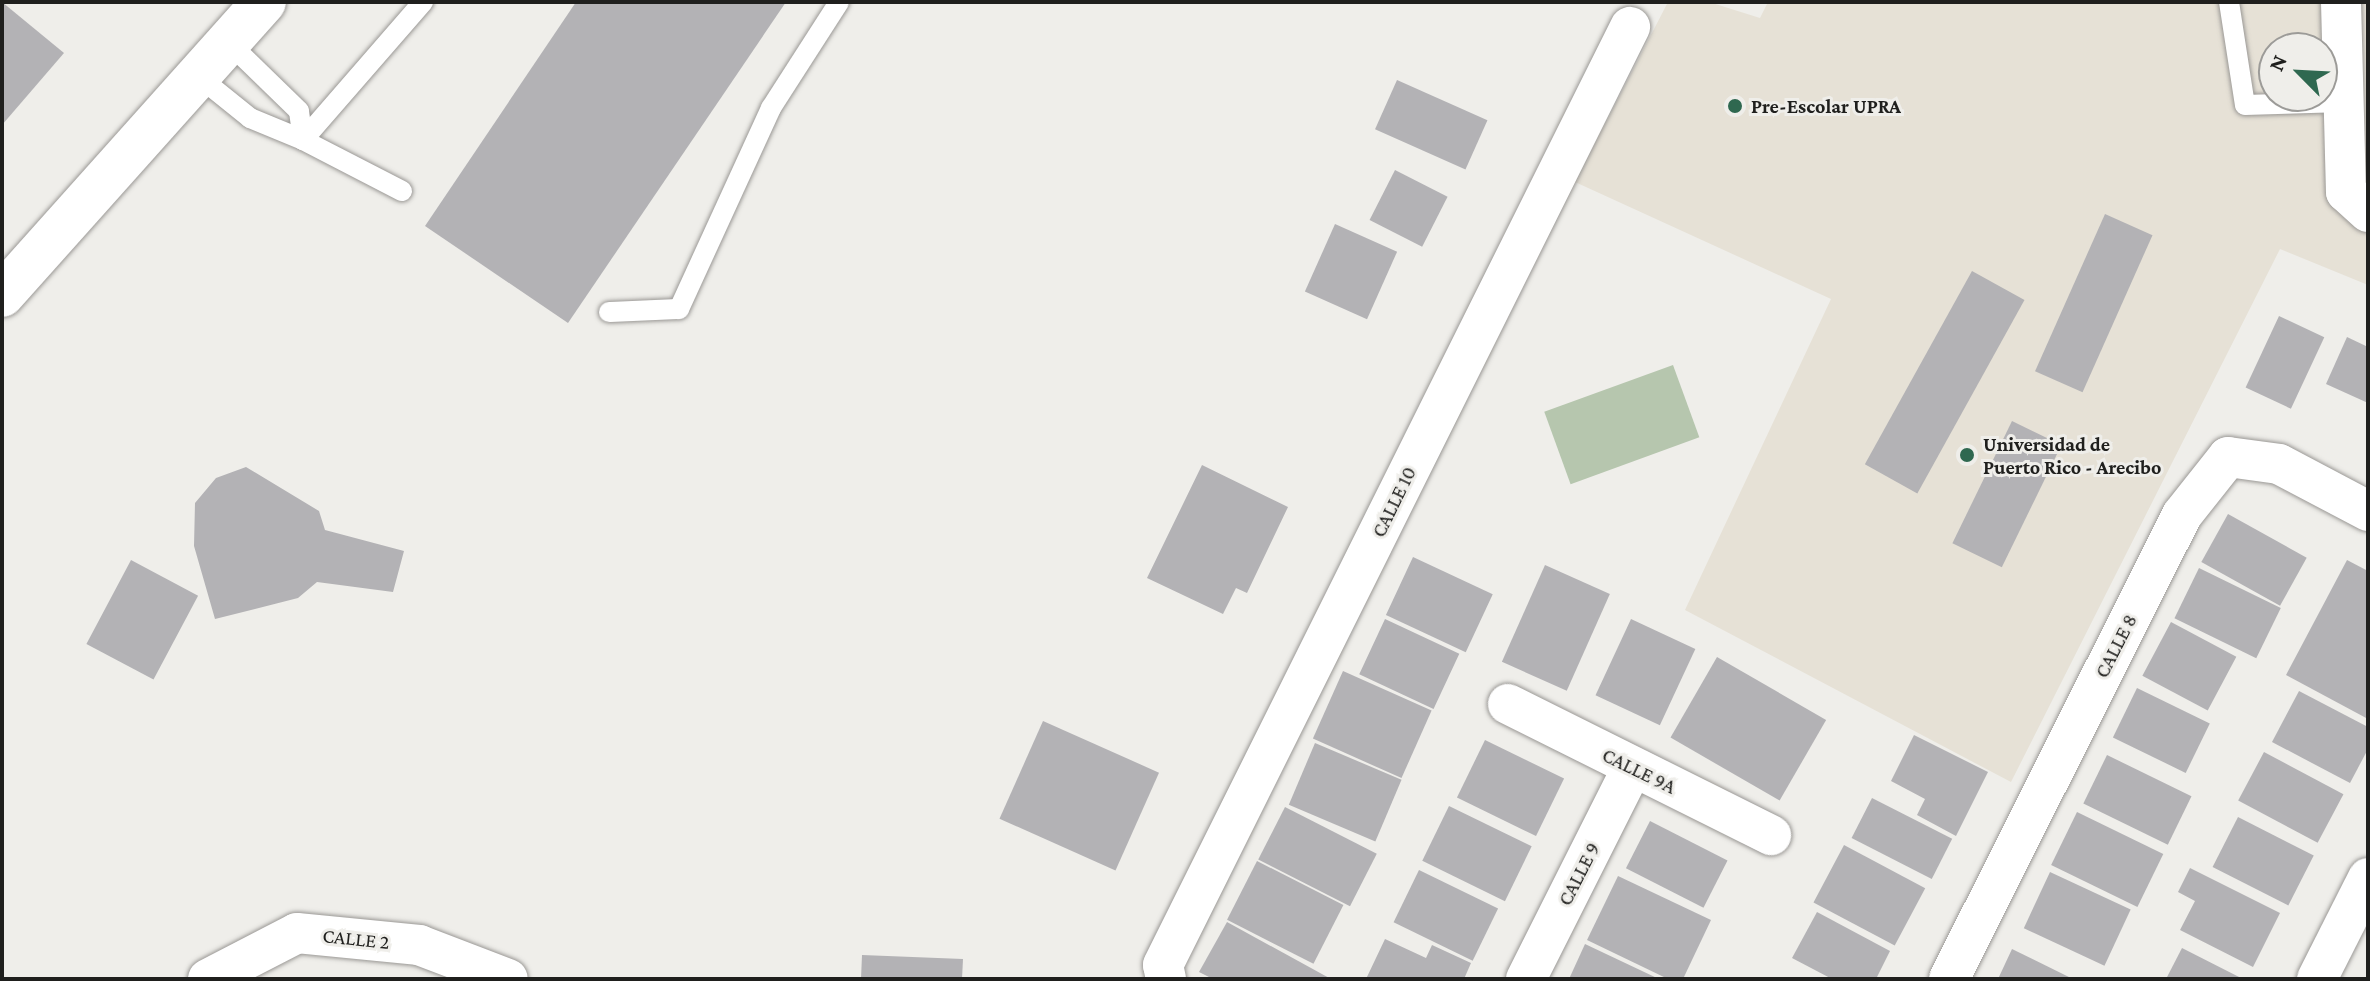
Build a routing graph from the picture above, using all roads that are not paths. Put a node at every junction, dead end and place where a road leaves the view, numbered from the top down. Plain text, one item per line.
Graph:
1 (264, 2) edge
2 (423, 2) edge
3 (839, 2) edge
4 (2210, 2) edge
5 (2341, 2) edge
6 (2230, 6) edge
7 (1630, 27) dead end
8 (228, 42) junction
9 (198, 76) junction
10 (2343, 102) junction
11 (303, 140) junction
12 (402, 191) dead end
13 (2368, 212) edge
14 (2, 295) edge
15 (609, 312) dead end
16 (2368, 511) edge
17 (1508, 704) dead end
18 (1632, 768) junction
19 (1771, 835) dead end
20 (2368, 878) edge
21 (208, 979) edge
22 (508, 979) edge
23 (1166, 979) edge
24 (1526, 979) edge
25 (1949, 979) edge
26 (2317, 979) edge

1 - 8 main road
2 - 11 lane
3 - 15 lane
4 - 6 lane
5 - 10 street
6 - 10 lane
7 - 23 street, CALLE 10
8 - 9 main road
8 - 11 lane
9 - 11 lane
9 - 14 main road
10 - 13 street
11 - 12 lane
16 - 25 street, CALLE 8
17 - 18 street, CALLE 9A
18 - 19 street, CALLE 9A
18 - 24 street, CALLE 9
20 - 26 street
21 - 22 street, CALLE 2

